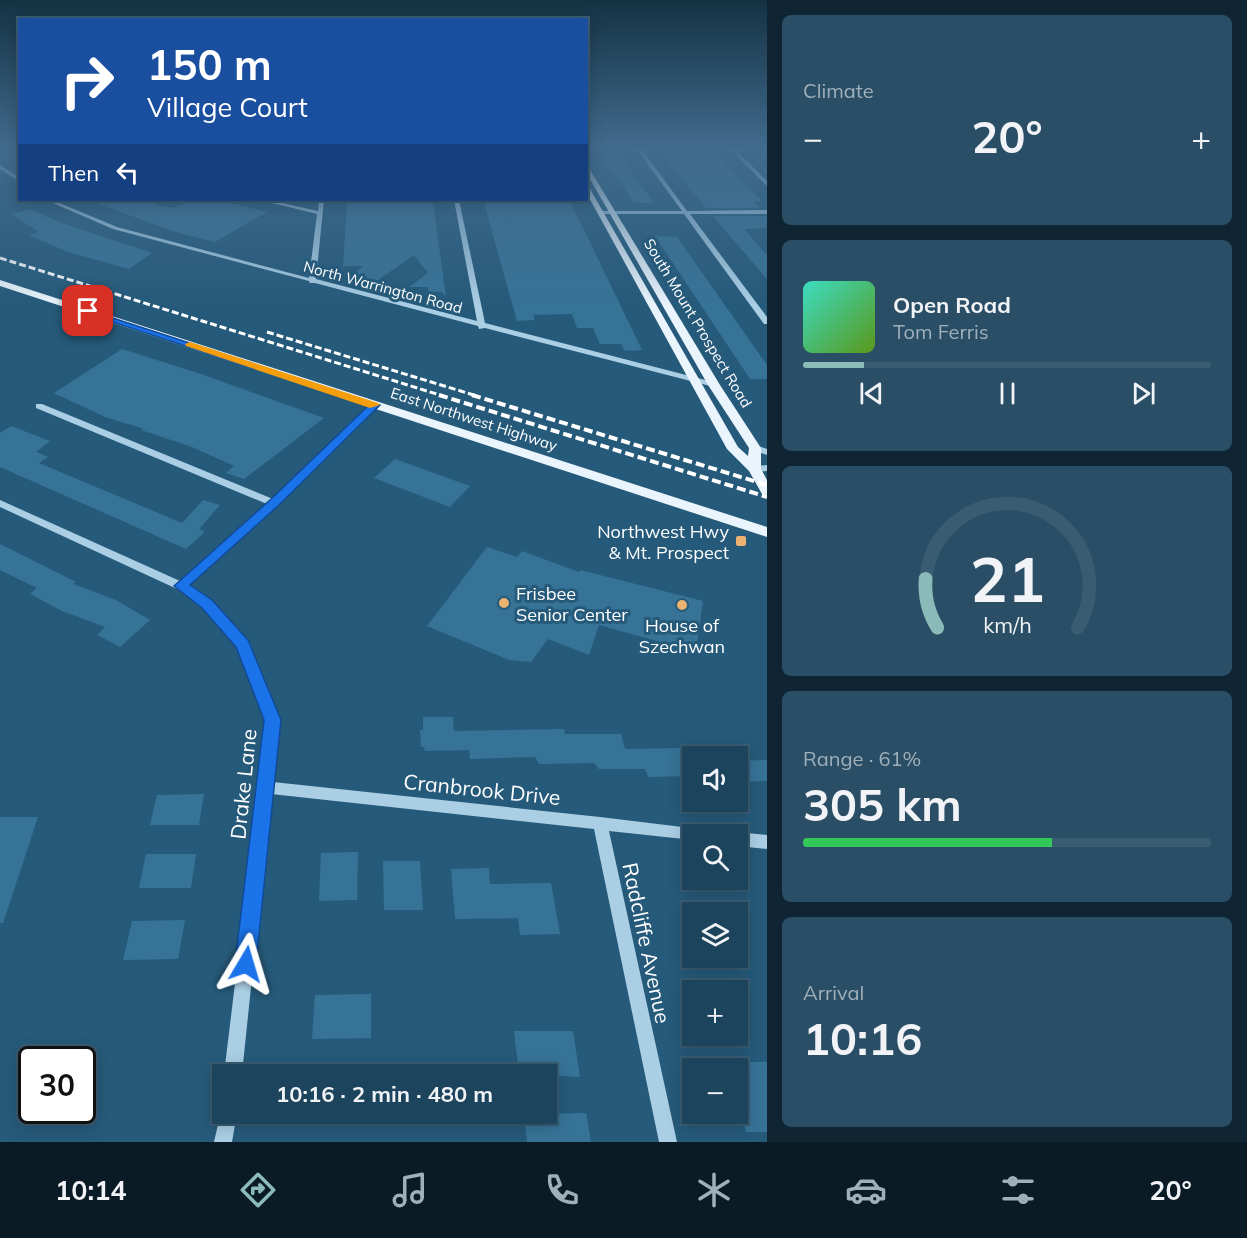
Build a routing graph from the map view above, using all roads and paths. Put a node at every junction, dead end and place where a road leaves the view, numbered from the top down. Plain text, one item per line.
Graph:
1 (594, 199) edge
2 (606, 199) edge
3 (676, 199) edge
4 (51, 201) edge
5 (267, 201) edge
6 (322, 201) edge
7 (457, 201) edge
8 (767, 212) edge
9 (321, 213) junction
10 (602, 213) junction
11 (614, 213) junction
12 (686, 213) junction
13 (312, 282) junction
14 (0, 283) edge
15 (767, 322) edge
16 (482, 327) junction
17 (695, 381) junction
18 (714, 385) junction
19 (375, 405) junction
20 (39, 406) dead end
21 (755, 448) junction
22 (767, 452) edge
23 (760, 468) edge
24 (767, 491) edge
25 (0, 503) edge
26 (274, 503) junction
27 (767, 532) edge
28 (181, 586) junction
29 (266, 788) junction
30 (600, 823) junction
31 (682, 833) edge
32 (748, 840) edge
33 (767, 843) edge
34 (234, 1064) edge
35 (226, 1124) edge
36 (223, 1142) edge
37 (668, 1142) edge

1 - 10 main road, South Mount Prospect Road
2 - 11 main road, South Mount Prospect Road
3 - 12 street
4 - 13 street, North Warrington Road
5 - 9 street
6 - 9 street
7 - 16 street
8 - 12 street
9 - 13 street
10 - 11 street
10 - 17 main road, South Mount Prospect Road
11 - 12 street
11 - 18 main road, South Mount Prospect Road
12 - 15 street
13 - 16 street, North Warrington Road
14 - 19 main road, East Northwest Highway
16 - 17 street, North Warrington Road
17 - 18 street, North Warrington Road
17 - 23 main road, South Mount Prospect Road
18 - 21 main road, South Mount Prospect Road
19 - 26 street
19 - 27 main road, East Northwest Highway
20 - 26 street
21 - 22 street
21 - 23 main road
23 - 24 main road, South Mount Prospect Road
25 - 28 street, Drake Lane
26 - 28 street
28 - 29 street, Drake Lane
29 - 30 street, Cranbrook Drive
29 - 34 street, Drake Lane
30 - 31 street, Cranbrook Drive
30 - 37 street, Radcliffe Avenue
32 - 33 street
35 - 36 street

